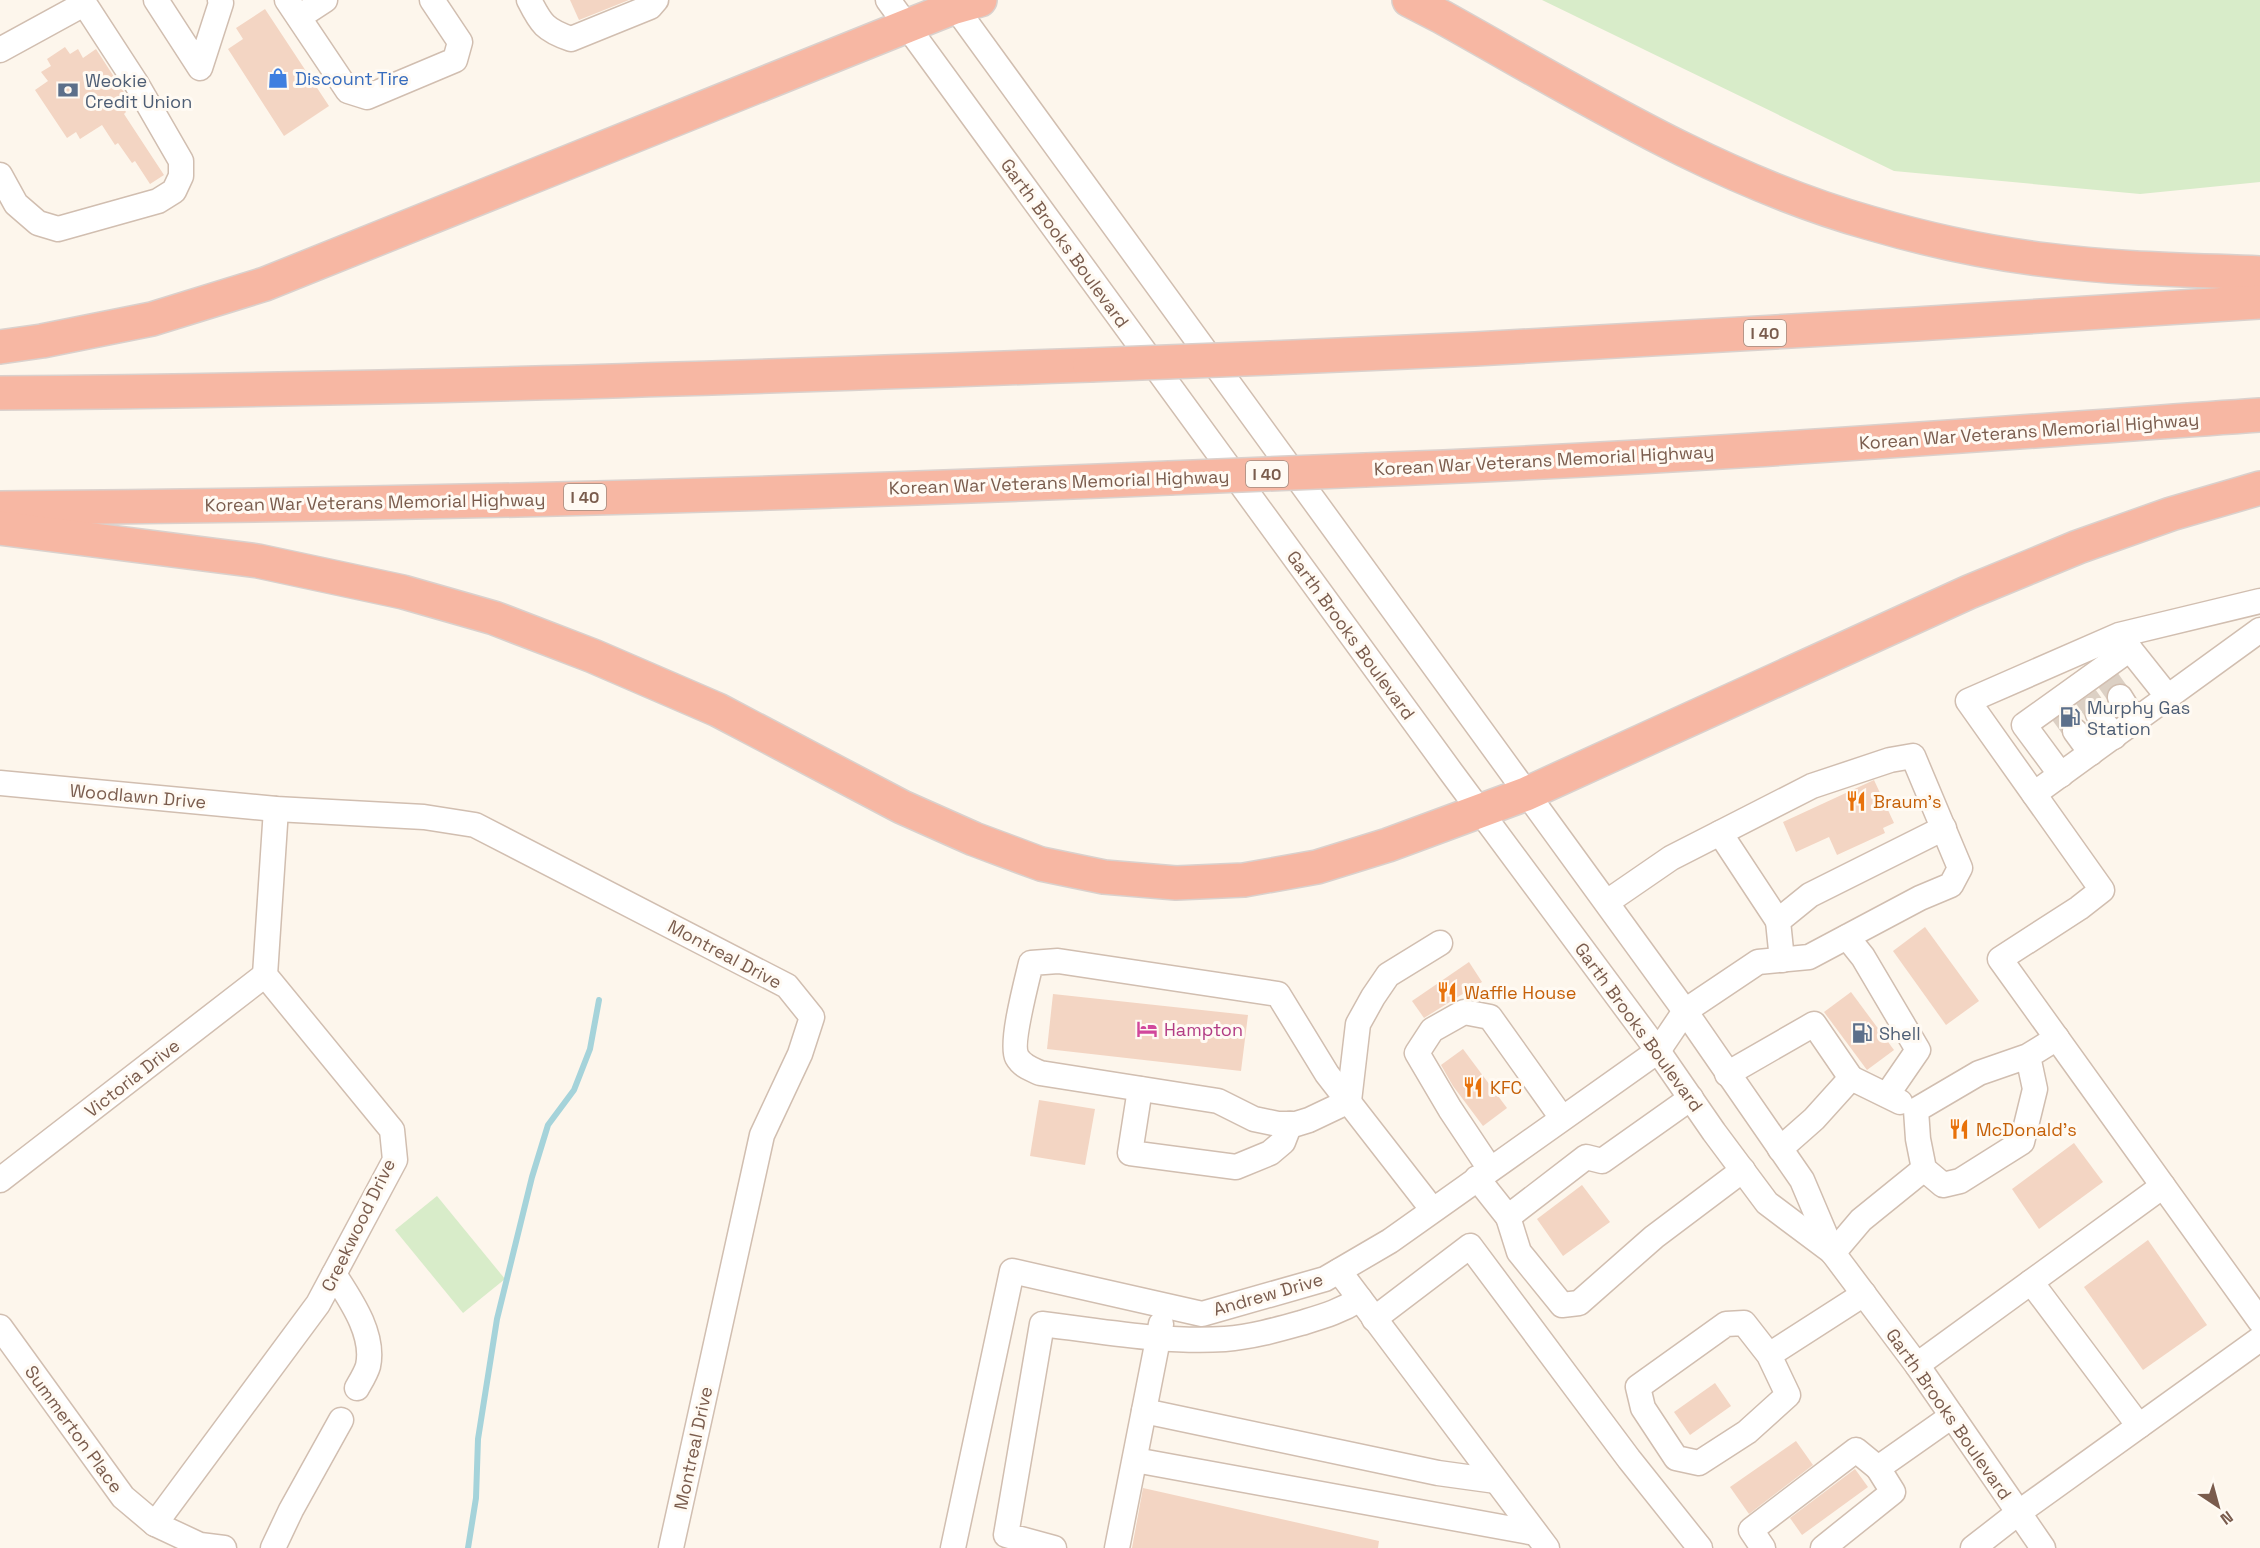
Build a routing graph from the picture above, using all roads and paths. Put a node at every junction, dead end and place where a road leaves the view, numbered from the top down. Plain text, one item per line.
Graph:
1 (156, 0) edge
2 (220, 0) edge
3 (325, 0) edge
4 (432, 0) edge
5 (529, 0) edge
6 (656, 0) edge
7 (888, 0) edge
8 (1409, 0) edge
9 (83, 2) edge
10 (962, 2) edge
11 (293, 9) edge
12 (907, 26) junction
13 (0, 50) edge
14 (0, 175) edge
15 (2260, 273) edge
16 (2260, 302) edge
17 (0, 347) edge
18 (0, 393) edge
19 (2260, 415) edge
20 (2260, 488) edge
21 (0, 508) edge
22 (0, 528) edge
23 (2260, 601) edge
24 (2260, 630) edge
25 (2124, 642) junction
26 (2109, 683) junction
27 (2168, 697) junction
28 (2088, 699) junction
29 (2064, 716) junction
30 (2135, 721) junction
31 (2114, 736) junction
32 (2091, 753) junction
33 (2061, 775) junction
34 (0, 783) edge
35 (1526, 794) junction
36 (2034, 794) junction
37 (276, 809) junction
38 (1480, 811) junction
39 (1944, 828) junction
40 (1720, 832) junction
41 (1607, 902) junction
42 (1778, 921) junction
43 (1847, 937) junction
44 (1440, 943) dead end
45 (1782, 960) junction
46 (265, 975) junction
47 (1685, 1011) junction
48 (2056, 1038) junction
49 (1658, 1051) junction
50 (2028, 1056) junction
51 (1727, 1074) junction
52 (1851, 1078) junction
53 (1140, 1089) junction
54 (1887, 1095) junction
55 (1691, 1098) junction
56 (1349, 1101) junction
57 (1916, 1110) junction
58 (1562, 1118) junction
59 (1290, 1124) junction
60 (1780, 1149) junction
61 (1924, 1169) junction
62 (1743, 1170) junction
63 (1483, 1174) junction
64 (0, 1180) edge
65 (2163, 1186) junction
66 (1432, 1209) junction
67 (1508, 1217) junction
68 (1833, 1253) junction
69 (1339, 1271) junction
70 (334, 1274) junction
71 (2031, 1282) junction
72 (1864, 1294) junction
73 (1360, 1299) junction
74 (1165, 1305) junction
75 (1374, 1319) junction
76 (2260, 1321) edge
77 (0, 1327) edge
78 (1158, 1338) junction
79 (2260, 1339) edge
80 (1769, 1355) junction
81 (1917, 1365) junction
82 (357, 1388) dead end
83 (1144, 1411) junction
84 (1952, 1416) junction
85 (341, 1420) dead end
86 (2139, 1426) junction
87 (1135, 1460) junction
88 (1878, 1468) junction
89 (1496, 1481) junction
90 (2018, 1513) junction
91 (155, 1524) junction
92 (1541, 1540) edge
93 (224, 1548) edge
94 (273, 1548) edge
95 (672, 1548) edge
96 (953, 1548) edge
97 (1054, 1548) edge
98 (1117, 1548) edge
99 (1700, 1548) edge
100 (1763, 1548) edge
101 (1822, 1548) edge
102 (1973, 1548) edge
103 (2043, 1548) edge

1 - 2 street
3 - 11 street
4 - 11 street
5 - 6 street
7 - 12 street, Garth Brooks Boulevard
8 - 15 highway
9 - 13 street
9 - 14 street
10 - 12 highway
10 - 35 street, Garth Brooks Boulevard
12 - 17 highway
12 - 38 street, Garth Brooks Boulevard
16 - 18 highway, I 40, bridge
19 - 21 highway, Korean War Veterans Memorial Highway / I 40, bridge
20 - 35 highway
22 - 38 highway
23 - 25 street
24 - 27 street
25 - 26 street
25 - 27 street
25 - 36 street
26 - 28 street
26 - 30 street
27 - 30 street
28 - 29 street
28 - 31 street
29 - 32 street
29 - 33 street
30 - 31 street
31 - 32 street
32 - 33 street
33 - 36 street
34 - 37 street, Woodlawn Drive
35 - 38 highway
35 - 41 street, Garth Brooks Boulevard
36 - 48 street
37 - 46 street
37 - 95 street, Montreal Drive
38 - 49 street, Garth Brooks Boulevard
39 - 40 street
39 - 42 street
39 - 43 street
40 - 41 street
40 - 42 street
41 - 47 street, Garth Brooks Boulevard
42 - 45 street
43 - 45 street
43 - 54 street
44 - 56 street
45 - 47 street
46 - 64 street, Victoria Drive
46 - 70 street, Creekwood Drive
47 - 49 street, Andrew Drive
47 - 51 street, Garth Brooks Boulevard
48 - 50 street
48 - 65 street
49 - 55 street, Garth Brooks Boulevard
49 - 58 street, Andrew Drive
50 - 57 street
50 - 61 street
51 - 52 street
51 - 60 street, Garth Brooks Boulevard
52 - 54 street
52 - 60 street
53 - 56 street
53 - 59 street
53 - 59 street
54 - 57 street
55 - 62 street, Garth Brooks Boulevard
55 - 67 street
56 - 59 street
56 - 66 street
57 - 61 street
58 - 63 street, Andrew Drive
58 - 63 street
60 - 68 street, Garth Brooks Boulevard
61 - 68 street
62 - 67 street
62 - 68 street, Garth Brooks Boulevard
63 - 66 street, Andrew Drive
63 - 67 street
65 - 71 street
65 - 76 street
66 - 69 street, Andrew Drive
68 - 72 street, Garth Brooks Boulevard
69 - 73 street
69 - 74 street, Andrew Drive
70 - 82 street
70 - 91 street, Creekwood Drive
71 - 81 street
71 - 86 street
72 - 80 street
72 - 81 street, Garth Brooks Boulevard
73 - 75 street
73 - 78 street
74 - 78 street
74 - 96 street, Andrew Drive
75 - 89 street
75 - 99 street
77 - 91 street, Summerton Place
78 - 83 street
78 - 97 street
79 - 86 street
80 - 80 street
81 - 84 street, Garth Brooks Boulevard
83 - 87 street
83 - 89 street
84 - 88 street
84 - 90 street, Garth Brooks Boulevard
85 - 94 street
86 - 90 street
87 - 92 street
87 - 98 street
88 - 100 street
88 - 101 street
89 - 92 street
90 - 102 street
90 - 103 street, Garth Brooks Boulevard
91 - 93 street, Summerton Place

